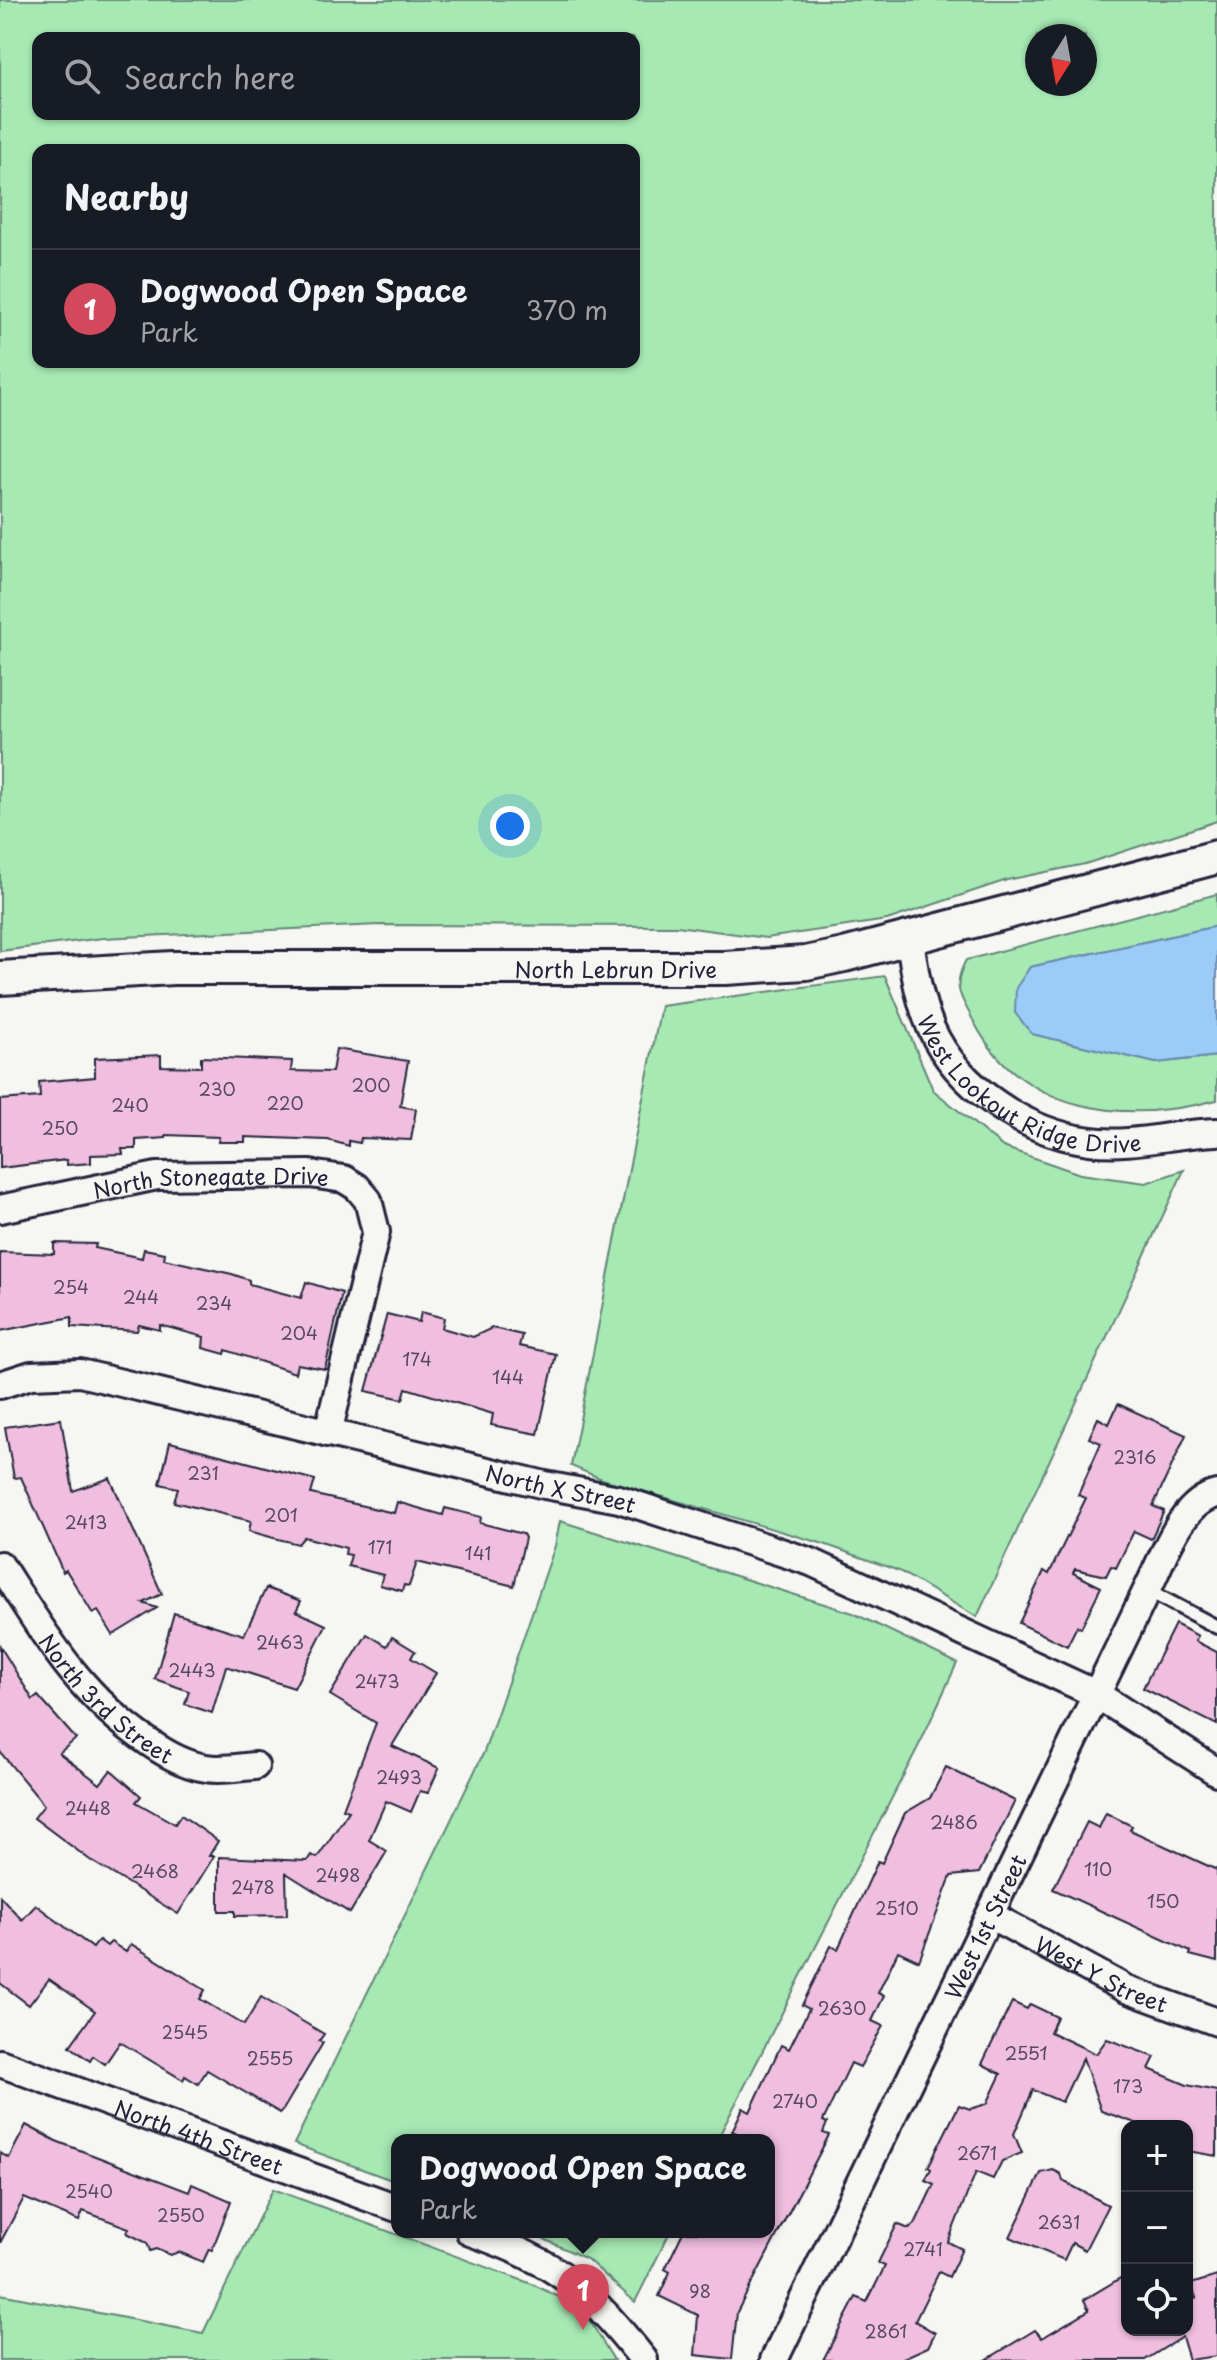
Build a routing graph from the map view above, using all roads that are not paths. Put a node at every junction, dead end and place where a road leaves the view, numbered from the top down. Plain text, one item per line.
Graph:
1 (1217, 857) edge
2 (910, 939) junction
3 (0, 978) edge
4 (1217, 1132) edge
5 (0, 1209) edge
6 (0, 1385) edge
7 (328, 1433) junction
8 (1210, 1496) edge
9 (0, 1565) edge
10 (1147, 1590) junction
11 (1217, 1627) edge
12 (1096, 1694) junction
13 (255, 1766) dead end
14 (1217, 1772) edge
15 (992, 1916) junction
16 (1217, 2022) edge
17 (0, 2063) edge
18 (391, 2206) edge
19 (485, 2238) edge
20 (644, 2360) edge
21 (774, 2360) edge

1 - 2 street, North Lebrun Drive
2 - 3 street, North Lebrun Drive
2 - 4 street, West Lookout Ridge Drive
5 - 7 street, North Stonegate Drive
6 - 7 street, North X Street
7 - 12 street, North X Street
8 - 10 street, West 1st Street
9 - 13 street, North 3rd Street
10 - 11 lane
10 - 12 street, West 1st Street
12 - 14 street, North X Street
12 - 15 street, West 1st Street
15 - 16 street, West Y Street
15 - 21 street, West 1st Street
17 - 18 street, North 4th Street
19 - 20 street

